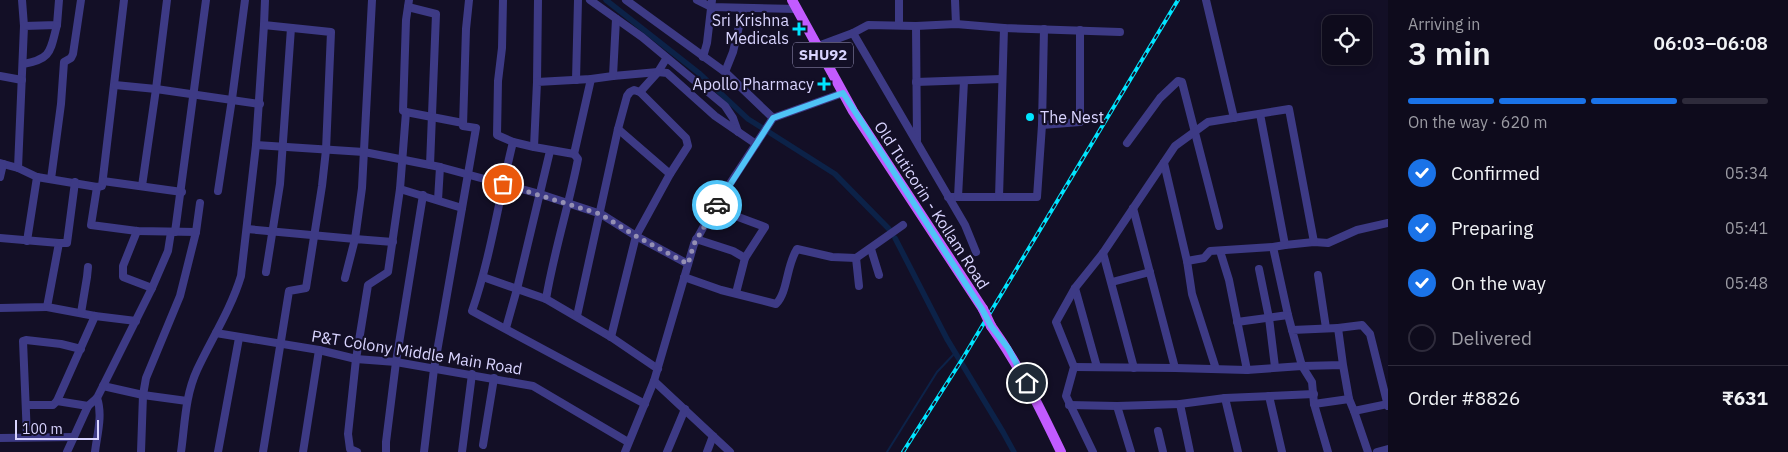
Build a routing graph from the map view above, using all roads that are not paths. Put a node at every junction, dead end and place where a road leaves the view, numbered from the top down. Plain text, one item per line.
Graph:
1 (22, 0) edge
2 (59, 0) edge
3 (81, 0) edge
4 (124, 0) edge
5 (167, 0) edge
6 (206, 0) edge
7 (244, 0) edge
8 (265, 0) edge
9 (372, 0) edge
10 (469, 0) edge
11 (503, 0) edge
12 (538, 0) edge
13 (578, 0) edge
14 (590, 0) edge
15 (626, 0) edge
16 (697, 0) edge
17 (899, 0) edge
18 (955, 0) edge
19 (1206, 0) edge
20 (408, 4) edge
21 (711, 4) edge
22 (795, 5) edge
23 (743, 9) junction
24 (616, 19) junction
25 (956, 24) junction
26 (57, 25) junction
27 (264, 25) junction
28 (899, 25) junction
29 (24, 26) junction
30 (916, 26) junction
31 (291, 28) junction
32 (1004, 28) junction
33 (1044, 29) junction
34 (1080, 30) junction
35 (1120, 32) dead end
36 (853, 33) junction
37 (818, 46) junction
38 (702, 57) junction
39 (666, 59) junction
40 (23, 64) junction
41 (658, 72) junction
42 (725, 72) junction
43 (0, 76) edge
44 (613, 76) junction
45 (1002, 79) junction
46 (22, 80) junction
47 (576, 80) junction
48 (590, 80) junction
49 (964, 81) junction
50 (537, 82) junction
51 (916, 82) junction
52 (115, 85) junction
53 (156, 89) junction
54 (640, 92) junction
55 (843, 93) junction
56 (194, 94) junction
57 (232, 99) junction
58 (260, 104) junction
59 (406, 112) junction
60 (1260, 114) junction
61 (433, 116) junction
62 (1234, 118) junction
63 (771, 121) junction
64 (463, 123) junction
65 (1042, 125) junction
66 (618, 129) junction
67 (738, 132) junction
68 (1194, 132) junction
69 (513, 142) junction
70 (917, 142) junction
71 (756, 143) junction
72 (1127, 143) dead end
73 (256, 145) junction
74 (282, 147) junction
75 (534, 147) junction
76 (326, 150) junction
77 (550, 151) junction
78 (364, 152) junction
79 (574, 154) junction
80 (401, 159) junction
81 (1164, 163) junction
82 (1, 164) edge
83 (430, 165) junction
84 (440, 167) junction
85 (18, 168) junction
86 (670, 174) junction
87 (468, 175) junction
88 (0, 178) edge
89 (37, 178) junction
90 (51, 179) junction
91 (103, 181) junction
92 (75, 182) junction
93 (503, 184) junction
94 (142, 186) junction
95 (97, 187) junction
96 (400, 190) junction
97 (218, 191) dead end
98 (182, 192) junction
99 (540, 194) junction
100 (423, 195) junction
101 (999, 197) junction
102 (948, 198) junction
103 (958, 198) junction
104 (438, 200) junction
105 (200, 203) dead end
106 (569, 204) junction
107 (462, 208) junction
108 (714, 208) junction
109 (1133, 208) junction
110 (600, 214) junction
111 (1388, 223) edge
112 (904, 225) dead end
113 (1219, 226) dead end
114 (247, 228) junction
115 (137, 231) junction
116 (273, 231) junction
117 (173, 232) junction
118 (196, 232) junction
119 (314, 234) junction
120 (636, 236) junction
121 (0, 238) edge
122 (355, 239) junction
123 (696, 239) junction
124 (26, 241) junction
125 (393, 242) junction
126 (1314, 242) junction
127 (60, 243) junction
128 (1286, 244) junction
129 (1273, 247) junction
130 (871, 249) junction
131 (1220, 251) junction
132 (976, 252) dead end
133 (1103, 253) junction
134 (745, 258) junction
135 (856, 258) junction
136 (1187, 261) junction
137 (688, 264) junction
138 (88, 267) dead end
139 (1259, 269) dead end
140 (266, 272) dead end
141 (1150, 272) junction
142 (879, 275) dead end
143 (1318, 275) dead end
144 (483, 277) junction
145 (684, 277) junction
146 (345, 278) dead end
147 (1112, 282) junction
148 (859, 286) dead end
149 (152, 288) junction
150 (1075, 288) junction
151 (517, 289) junction
152 (736, 293) junction
153 (546, 299) junction
154 (47, 307) junction
155 (0, 308) edge
156 (80, 314) junction
157 (1288, 315) junction
158 (95, 316) junction
159 (577, 316) junction
160 (1269, 318) junction
161 (136, 321) junction
162 (1237, 322) junction
163 (506, 328) junction
164 (1326, 328) junction
165 (1338, 328) junction
166 (1292, 330) junction
167 (216, 334) junction
168 (611, 337) junction
169 (239, 338) dead end
170 (280, 345) junction
171 (81, 349) junction
172 (319, 350) junction
173 (356, 359) junction
174 (396, 362) junction
175 (1343, 365) junction
176 (1302, 366) junction
177 (1097, 367) junction
178 (1074, 368) junction
179 (1134, 368) junction
180 (1175, 368) junction
181 (1275, 368) junction
182 (434, 369) junction
183 (658, 369) junction
184 (1216, 369) junction
185 (1247, 370) junction
186 (472, 374) junction
187 (494, 378) junction
188 (654, 381) junction
189 (103, 386) junction
190 (1314, 394) junction
191 (143, 395) junction
192 (1269, 396) junction
193 (97, 398) junction
194 (1225, 398) junction
195 (1349, 399) junction
196 (58, 401) junction
197 (186, 402) junction
198 (645, 404) junction
199 (1180, 404) junction
200 (1314, 404) junction
201 (26, 405) junction
202 (1069, 405) junction
203 (1388, 405) edge
204 (88, 406) junction
205 (1117, 406) junction
206 (685, 409) junction
207 (1354, 411) junction
208 (1158, 431) dead end
209 (27, 436) junction
210 (713, 436) junction
211 (74, 437) junction
212 (0, 438) edge
213 (628, 442) junction
214 (483, 445) dead end
215 (1388, 449) edge
216 (67, 452) edge
217 (95, 452) edge
218 (141, 452) edge
219 (181, 452) edge
220 (218, 452) edge
221 (263, 452) edge
222 (303, 452) edge
223 (357, 452) edge
224 (386, 452) edge
225 (424, 452) edge
226 (462, 452) edge
227 (625, 452) edge
228 (667, 452) edge
229 (707, 452) edge
230 (730, 452) edge
231 (1061, 452) edge
232 (1094, 452) edge
233 (1131, 452) edge
234 (1163, 452) edge
235 (1190, 452) edge
236 (1238, 452) edge
237 (1282, 452) edge
238 (1328, 452) edge
239 (1368, 452) edge
240 (1377, 452) edge

1 - 29 street
2 - 26 street
3 - 90 street
4 - 52 street
5 - 53 street
6 - 56 street
7 - 57 street
8 - 27 street
9 - 78 street
10 - 64 street
11 - 69 street
12 - 50 street
13 - 47 street
14 - 24 street
15 - 38 street
16 - 21 street
17 - 28 street
18 - 25 street
19 - 62 street
20 - 59 street
20 - 61 street
21 - 23 street
21 - 38 street
22 - 23 street
22 - 37 main road, Old Tuticorin - Kollam Road / SHU92
23 - 42 street
24 - 39 street
24 - 44 street
25 - 30 street
25 - 32 street
26 - 29 street
26 - 40 street
27 - 31 street
27 - 58 street
28 - 30 street
28 - 36 street
29 - 40 street
30 - 51 street
31 - 74 street
31 - 76 street
32 - 33 street
32 - 45 street
33 - 34 street
33 - 65 street
34 - 35 street
34 - 65 street
36 - 37 street
36 - 70 street
37 - 55 main road, Old Tuticorin - Kollam Road / SHU92
38 - 42 street
39 - 41 street
39 - 67 street
40 - 46 street
41 - 44 street
41 - 54 street
41 - 67 street
42 - 63 street
43 - 46 street
44 - 48 street
45 - 49 street
45 - 101 street
46 - 85 street
47 - 48 street
47 - 50 street
48 - 79 street
49 - 51 street
49 - 103 street
50 - 75 street
51 - 70 street
52 - 53 street
52 - 91 street
53 - 56 street
53 - 94 street
54 - 66 street
54 - 86 street
55 - 63 street
55 - 231 main road, Old Tuticorin - Kollam Road / SHU92, bridge
56 - 57 street
56 - 98 street
57 - 58 street
57 - 97 street
58 - 73 street
59 - 61 street
59 - 80 street
60 - 62 street
60 - 126 street
60 - 128 street
61 - 64 street
61 - 83 street
62 - 68 street
63 - 71 street
64 - 87 street
65 - 101 street
66 - 86 street
66 - 110 street
67 - 71 street
68 - 72 street
68 - 81 street
68 - 113 street
69 - 75 street
69 - 93 street
70 - 102 street
71 - 108 street
73 - 74 street
73 - 114 street
74 - 76 street
74 - 116 street
75 - 77 street
76 - 78 street
76 - 119 street
77 - 79 street
77 - 99 street
78 - 80 street
78 - 122 street
79 - 106 street
80 - 83 street
80 - 96 street
81 - 109 street
81 - 136 street
82 - 85 street
82 - 88 street
83 - 84 street
84 - 87 street
84 - 104 street
85 - 89 street
86 - 120 street
87 - 93 street
87 - 107 street
89 - 90 street
89 - 124 street
90 - 92 street
91 - 94 street
91 - 95 street
92 - 95 street
92 - 127 street
93 - 99 street
93 - 144 street
94 - 98 street
95 - 115 street
96 - 100 street
96 - 125 street
98 - 117 street
99 - 106 street
99 - 151 street
100 - 104 street
100 - 174 street
101 - 103 street
102 - 103 street
102 - 132 street
104 - 107 street
105 - 118 street
106 - 110 street
106 - 153 street
107 - 182 street
108 - 123 street
108 - 134 street
109 - 133 street
109 - 141 street
110 - 120 street
110 - 159 street
111 - 126 street
112 - 130 street
114 - 116 street
114 - 167 street
115 - 117 street
115 - 149 street
116 - 119 street
116 - 140 street
117 - 118 street
117 - 149 street
118 - 191 street
119 - 122 street
119 - 170 street
120 - 137 street
120 - 168 street
121 - 124 street
122 - 125 street
122 - 146 street
123 - 134 street
123 - 137 street
124 - 127 street
125 - 173 street
126 - 128 street
127 - 154 street
128 - 129 street
129 - 131 street
129 - 157 street
130 - 135 street
130 - 142 street
131 - 136 street
131 - 162 street
133 - 147 street
133 - 150 street
134 - 152 street
135 - 148 street
135 - 152 street
136 - 184 street
137 - 145 street
138 - 156 street
139 - 160 street
141 - 147 street
141 - 180 street
143 - 164 street
144 - 151 street
144 - 163 street
145 - 152 street
145 - 183 street
147 - 179 street
149 - 161 street
150 - 177 street
150 - 178 street
151 - 153 street
151 - 163 street
153 - 159 street
154 - 155 street
154 - 156 street
156 - 158 street
157 - 160 street
157 - 166 street
158 - 161 street
158 - 171 street
159 - 168 street
160 - 162 street
160 - 181 street
161 - 189 street
162 - 185 street
163 - 198 street
164 - 165 street
164 - 166 street
165 - 175 street
165 - 203 street
166 - 176 street
167 - 170 street, P&T Colony Middle Main Road
167 - 197 street
168 - 183 street
169 - 220 street
170 - 172 street, P&T Colony Middle Main Road
170 - 221 street
171 - 196 street
171 - 201 street
172 - 173 street, P&T Colony Middle Main Road
172 - 222 street
173 - 174 street, P&T Colony Middle Main Road
173 - 223 street
174 - 182 street, P&T Colony Middle Main Road
174 - 224 street
175 - 176 street
175 - 195 street
176 - 181 street
176 - 190 street
177 - 178 street
177 - 179 street
178 - 202 street
179 - 180 street
180 - 184 street
181 - 185 street
182 - 186 street, P&T Colony Middle Main Road
182 - 225 street
183 - 188 street
184 - 185 street
186 - 187 street, P&T Colony Middle Main Road
186 - 226 street
187 - 213 street, P&T Colony Middle Main Road
187 - 214 street
188 - 198 street
188 - 206 street
189 - 191 street
189 - 193 street
190 - 192 street
190 - 200 street
191 - 197 street
191 - 218 street
192 - 194 street
192 - 237 street
193 - 204 street
193 - 217 street
194 - 199 street
194 - 236 street
195 - 200 street
195 - 207 street
196 - 201 street
196 - 204 street
197 - 219 street
198 - 213 street
199 - 205 street
199 - 235 street
200 - 238 street
201 - 209 street
202 - 205 street
202 - 232 street
203 - 207 street
204 - 211 street
205 - 233 street
206 - 210 street
206 - 228 street
207 - 239 street
208 - 234 street
209 - 211 street
209 - 212 street
210 - 229 street
210 - 230 street
211 - 216 street
213 - 227 street
215 - 240 street

